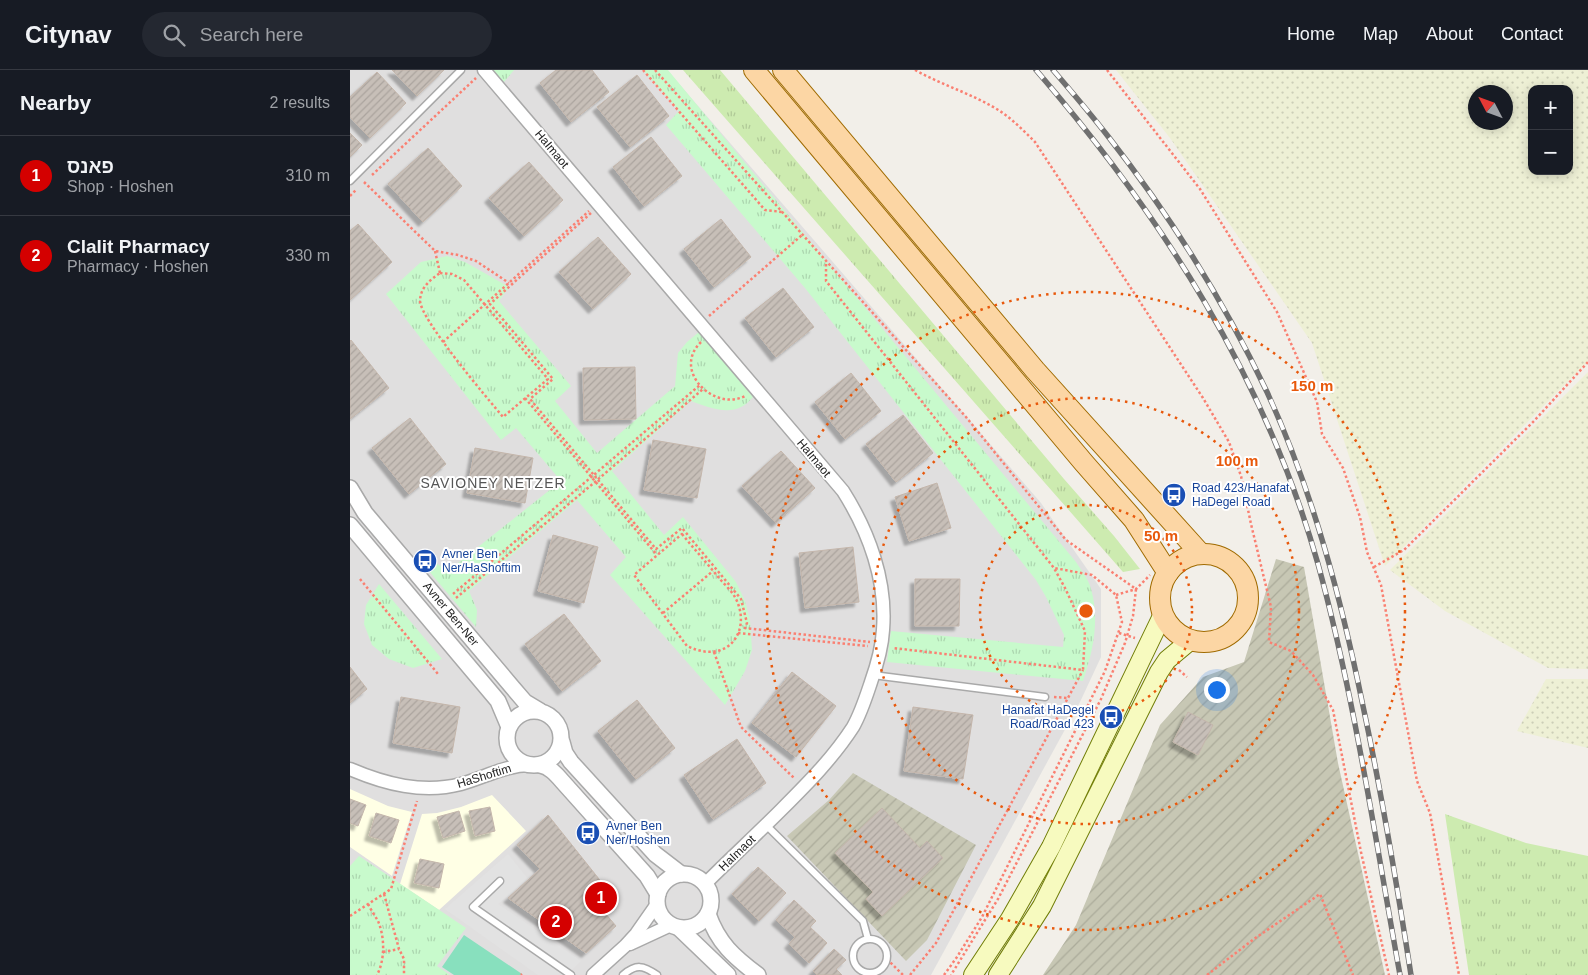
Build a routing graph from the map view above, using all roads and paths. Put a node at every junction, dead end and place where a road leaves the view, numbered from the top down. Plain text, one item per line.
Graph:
1 (461, 70) edge
2 (643, 70) edge
3 (656, 70) edge
4 (754, 70) edge
5 (783, 70) edge
6 (915, 70) edge
7 (1107, 70) edge
8 (481, 73) edge
9 (371, 176) dead end
10 (350, 181) edge
11 (364, 182) dead end
12 (357, 189) dead end
13 (350, 196) edge
14 (599, 204) junction
15 (802, 235) junction
16 (435, 251) junction
17 (440, 273) junction
18 (509, 284) junction
19 (486, 304) junction
20 (700, 323) junction
21 (709, 334) junction
22 (444, 342) junction
23 (1588, 362) edge
24 (700, 386) junction
25 (703, 389) junction
26 (757, 390) junction
27 (525, 398) junction
28 (593, 476) junction
29 (597, 481) junction
30 (350, 488) edge
31 (350, 525) edge
32 (1200, 554) junction
33 (657, 556) junction
34 (1054, 568) junction
35 (1374, 568) junction
36 (713, 571) junction
37 (1168, 573) junction
38 (360, 579) dead end
39 (443, 605) junction
40 (663, 613) junction
41 (1163, 614) junction
42 (738, 632) junction
43 (1191, 640) junction
44 (881, 645) junction
45 (714, 652) junction
46 (1083, 670) junction
47 (438, 674) dead end
48 (873, 675) junction
49 (1045, 697) dead end
50 (540, 711) junction
51 (509, 727) junction
52 (562, 742) junction
53 (536, 765) junction
54 (350, 769) edge
55 (421, 788) junction
56 (804, 788) junction
57 (766, 825) junction
58 (681, 874) junction
59 (500, 881) dead end
60 (705, 884) junction
61 (384, 894) junction
62 (657, 899) junction
63 (368, 904) junction
64 (708, 914) junction
65 (350, 916) edge
66 (675, 926) junction
67 (868, 939) junction
68 (625, 946) junction
69 (399, 949) junction
70 (383, 952) junction
71 (887, 959) junction
72 (377, 975) edge
73 (404, 975) edge
74 (571, 975) edge
75 (593, 975) edge
76 (623, 975) edge
77 (657, 975) edge
78 (728, 975) edge
79 (758, 975) edge
80 (903, 975) edge
81 (910, 975) edge
82 (944, 975) edge
83 (950, 975) edge
84 (973, 975) edge
85 (998, 975) edge
86 (1207, 975) edge
87 (1353, 975) edge
88 (1389, 975) edge
89 (1459, 975) edge

1 - 10 lane
2 - 15 path
3 - 83 path
4 - 37 main road
5 - 32 main road
6 - 88 path
7 - 35 path
8 - 9 path
8 - 14 street, HaImaot
11 - 16 path
12 - 13 path
14 - 18 path
14 - 20 street, HaImaot
14 - 28 path
15 - 20 path
15 - 34 path
16 - 17 path
16 - 18 path
17 - 19 path
17 - 22 path
18 - 19 path
19 - 22 path
19 - 27 path
20 - 21 street, HaImaot
21 - 24 path
21 - 26 street, HaImaot
22 - 27 path
23 - 35 path
24 - 25 path
24 - 28 path
25 - 26 path
25 - 29 path
26 - 44 street, HaImaot
27 - 28 path
28 - 29 path
28 - 39 path
29 - 33 path
29 - 39 path
29 - 44 path
30 - 39 street, Avner Ben-Ner
31 - 51 street, Avner Ben-Ner
32 - 37 main road
32 - 43 main road
33 - 36 path
33 - 40 path
34 - 46 path
34 - 82 path
35 - 89 path
36 - 40 path
36 - 42 path
37 - 41 main road
38 - 47 path
39 - 50 street, Avner Ben-Ner
40 - 45 path
41 - 43 main road
41 - 84 main road
42 - 44 path
42 - 45 path
43 - 85 main road
44 - 46 path
44 - 48 street, HaImaot
45 - 56 path
46 - 81 path
48 - 49 lane
48 - 56 street, HaImaot
50 - 51 street
50 - 52 street
51 - 53 street
52 - 53 street
52 - 58 street
53 - 55 street, HaShoftim
53 - 62 street
54 - 55 street, HaShoftim
55 - 61 path
56 - 57 street, HaImaot
57 - 60 street, HaImaot
57 - 67 lane
58 - 60 street
58 - 62 street
59 - 74 lane
60 - 64 street
61 - 63 path
61 - 69 path
62 - 66 street
62 - 68 street
63 - 65 path
63 - 70 path
64 - 66 street
64 - 79 street
66 - 68 street
66 - 78 street
67 - 71 lane
67 - 71 lane
68 - 75 street
69 - 70 path
69 - 73 path
70 - 72 path
71 - 80 path
76 - 77 lane
86 - 87 path

